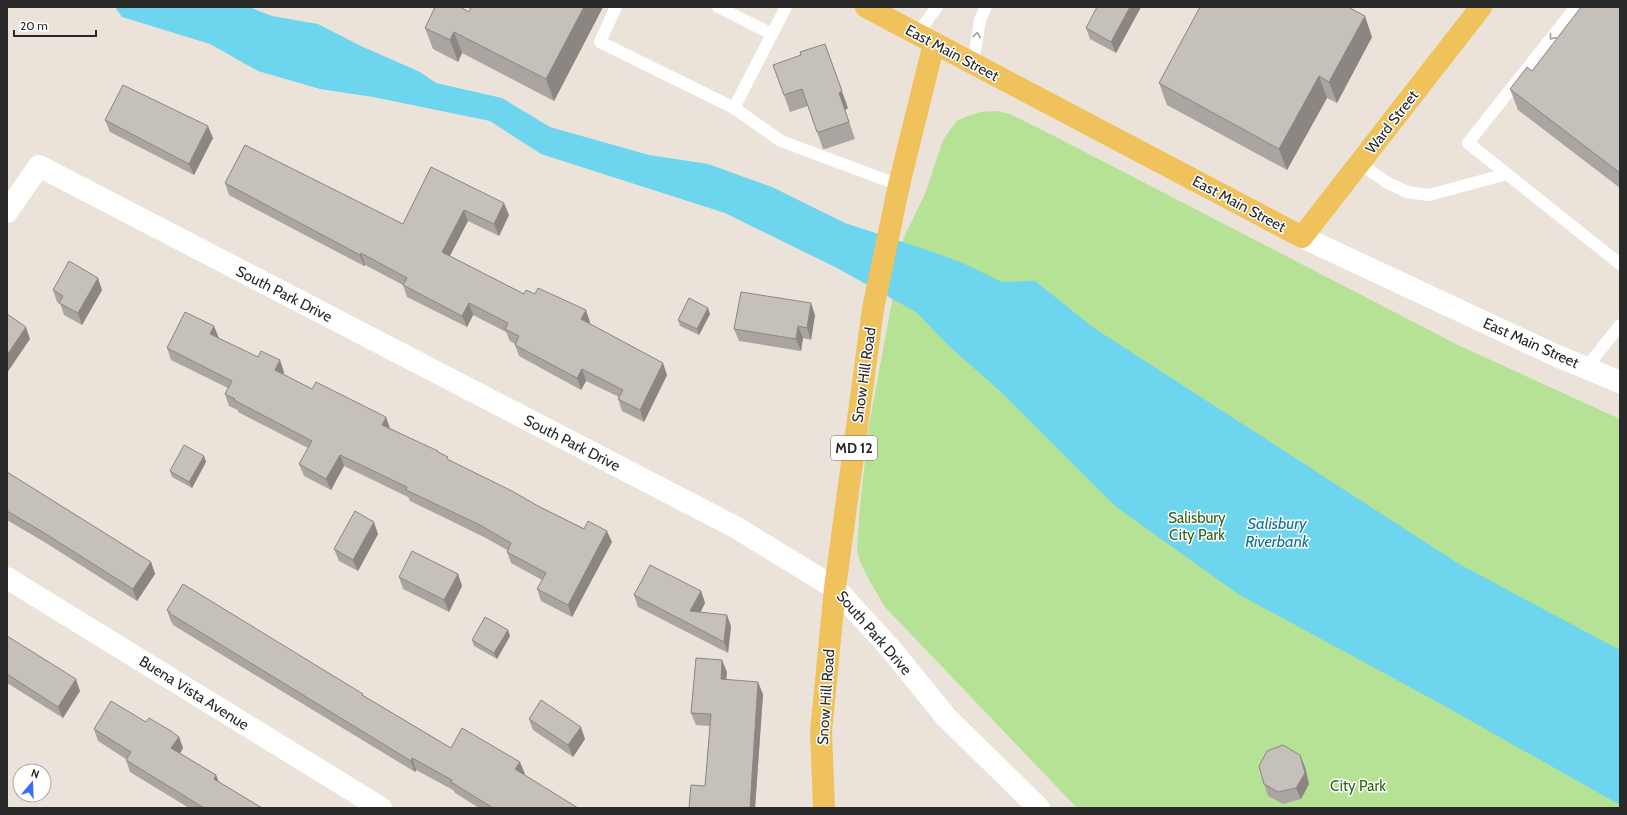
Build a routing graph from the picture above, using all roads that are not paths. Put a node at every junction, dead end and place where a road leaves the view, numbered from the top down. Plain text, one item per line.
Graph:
1 (616, 7) edge
2 (718, 7) edge
3 (786, 7) edge
4 (866, 7) edge
5 (937, 7) edge
6 (986, 7) edge
7 (1482, 7) edge
8 (1576, 7) edge
9 (772, 34) junction
10 (925, 39) junction
11 (973, 64) junction
12 (734, 108) junction
13 (1360, 164) junction
14 (1507, 174) junction
15 (899, 185) junction
16 (7, 212) edge
17 (1302, 237) junction
18 (1620, 264) edge
19 (1620, 325) edge
20 (1586, 368) junction
21 (1620, 382) edge
22 (7, 578) edge
23 (835, 588) junction
24 (381, 808) edge
25 (824, 808) edge
26 (1039, 808) edge

1 - 12 lane
2 - 9 lane
3 - 9 lane
4 - 10 main road, East Main Street
5 - 10 lane
11 -> 6 lane
7 - 13 main road, Ward Street
8 -> 14 lane
9 - 12 lane
10 - 11 main road, East Main Street
10 - 15 main road, Snow Hill Road / MD 12
11 - 17 main road, East Main Street
12 - 15 lane
13 - 14 lane
13 - 17 main road, Ward Street
14 - 18 lane
15 - 23 main road, Snow Hill Road / MD 12
16 - 23 street, South Park Drive
17 - 20 street, East Main Street
19 - 20 lane
20 - 21 street, East Main Street
22 - 24 street, Buena Vista Avenue
23 - 25 main road, Snow Hill Road / MD 12
23 - 26 street, South Park Drive

